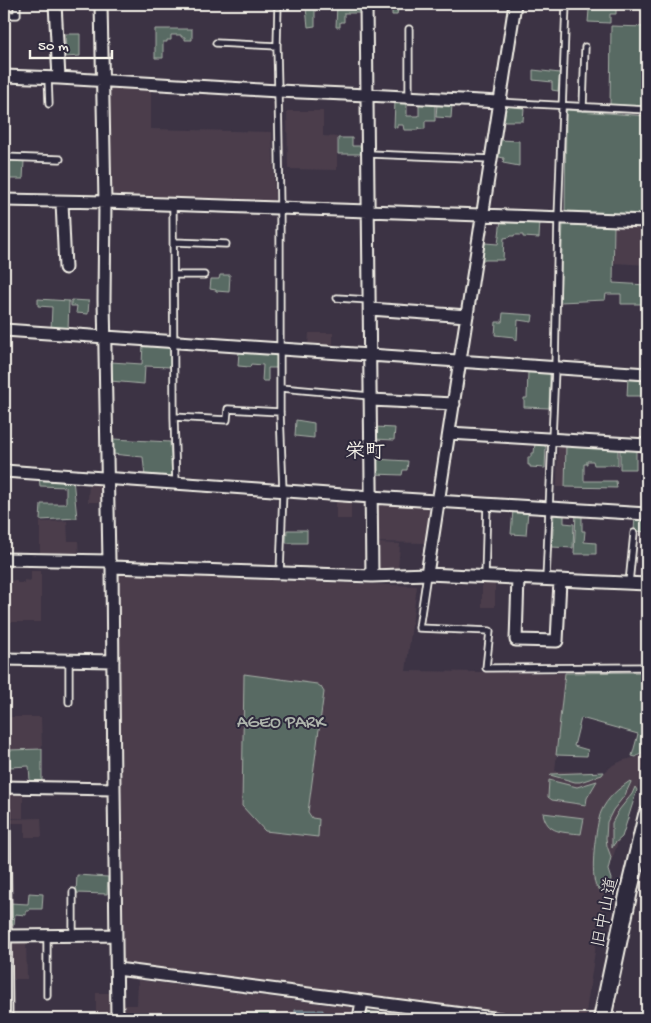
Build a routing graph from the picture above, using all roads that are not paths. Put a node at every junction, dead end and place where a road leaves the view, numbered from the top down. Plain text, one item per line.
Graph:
1 (17, 4) edge
2 (55, 4) edge
3 (102, 4) edge
4 (278, 4) edge
5 (366, 4) edge
6 (514, 4) edge
7 (566, 4) edge
8 (4, 15) edge
9 (409, 29) dead end
10 (216, 43) dead end
11 (277, 46) junction
12 (585, 47) dead end
13 (4, 76) edge
14 (54, 78) junction
15 (103, 80) junction
16 (278, 91) junction
17 (367, 95) junction
18 (409, 97) junction
19 (499, 102) junction
20 (49, 104) dead end
21 (562, 106) junction
22 (583, 107) junction
23 (647, 110) edge
24 (369, 154) junction
25 (4, 157) edge
26 (60, 159) dead end
27 (491, 159) junction
28 (4, 200) edge
29 (62, 202) junction
30 (105, 202) junction
31 (173, 205) junction
32 (280, 208) junction
33 (368, 211) junction
34 (483, 215) junction
35 (558, 217) junction
36 (647, 221) edge
37 (174, 242) junction
38 (226, 244) dead end
39 (65, 268) dead end
40 (174, 275) junction
41 (204, 275) dead end
42 (336, 298) dead end
43 (370, 305) junction
44 (467, 316) junction
45 (4, 330) edge
46 (106, 336) junction
47 (174, 341) junction
48 (281, 348) junction
49 (370, 355) junction
50 (460, 362) junction
51 (555, 369) junction
52 (647, 374) edge
53 (280, 388) junction
54 (370, 398) junction
55 (454, 404) junction
56 (280, 412) junction
57 (174, 418) junction
58 (449, 433) junction
59 (552, 439) junction
60 (647, 445) edge
61 (4, 471) edge
62 (107, 478) junction
63 (176, 484) junction
64 (283, 491) junction
65 (371, 497) junction
66 (438, 501) junction
67 (487, 504) junction
68 (549, 508) junction
69 (647, 514) edge
70 (634, 533) dead end
71 (4, 559) edge
72 (111, 564) junction
73 (280, 573) junction
74 (427, 574) junction
75 (372, 576) junction
76 (485, 577) junction
77 (518, 578) junction
78 (546, 580) junction
79 (560, 580) junction
80 (629, 583) junction
81 (647, 584) edge
82 (4, 659) edge
83 (69, 660) junction
84 (113, 661) junction
85 (647, 668) edge
86 (69, 702) dead end
87 (4, 787) edge
88 (114, 789) junction
89 (4, 812) edge
90 (647, 815) edge
91 (4, 879) edge
92 (73, 892) dead end
93 (116, 935) junction
94 (6, 936) junction
95 (47, 936) junction
96 (73, 936) junction
97 (117, 969) junction
98 (47, 996) dead end
99 (362, 1001) junction
100 (466, 1017) edge
101 (6, 1019) edge
102 (117, 1019) edge
103 (359, 1019) edge
104 (501, 1019) edge
105 (602, 1019) edge

1 - 8 lane
2 - 14 street
3 - 15 street
4 - 11 lane
5 - 17 street
6 - 19 street
7 - 21 lane
9 - 18 lane
10 - 11 lane
11 - 16 lane
12 - 22 lane
13 - 14 street
14 - 15 street
14 - 20 lane
15 - 16 street
15 - 30 street
16 - 17 street
16 - 32 lane
17 - 18 street
17 - 24 street
18 - 19 street
19 - 21 lane
19 - 27 street
21 - 22 lane
21 - 35 lane
22 - 23 lane
24 - 27 lane
24 - 33 street
25 - 26 lane
27 - 34 street
28 - 29 street
29 - 30 street
29 - 39 street
30 - 31 street
30 - 46 street
31 - 32 street
31 - 37 lane
32 - 33 street
32 - 48 lane
33 - 34 street
33 - 43 street
34 - 35 street
34 - 44 street
35 - 36 street
35 - 51 lane
37 - 38 lane
37 - 40 lane
40 - 41 lane
40 - 47 lane
42 - 43 lane
43 - 44 street
43 - 49 street
44 - 50 street
45 - 46 street
46 - 47 street
46 - 62 street
47 - 48 street
47 - 57 lane
48 - 49 street
48 - 53 lane
49 - 50 street
49 - 54 street
50 - 51 street
50 - 55 street
51 - 52 street
51 - 59 lane
53 - 54 lane
53 - 56 lane
54 - 55 street
54 - 65 street
55 - 58 street
56 - 57 lane
56 - 64 lane
57 - 63 lane
58 - 59 street
58 - 66 street
59 - 60 street
59 - 68 lane
61 - 62 street
62 - 63 street
62 - 72 street
63 - 64 street
64 - 65 street
64 - 73 lane
65 - 66 street
65 - 75 street
66 - 67 street
66 - 74 street
67 - 68 street
67 - 76 lane
68 - 69 street
68 - 78 lane
70 - 80 lane
71 - 72 street
72 - 73 street
72 - 84 street
73 - 75 street
74 - 75 street
74 - 76 street
74 - 85 lane
76 - 77 street
77 - 78 street
77 - 79 street
78 - 79 street
79 - 80 street
80 - 81 street
82 - 83 street
83 - 84 street
83 - 86 lane
84 - 88 street
87 - 88 street
88 - 93 street
89 - 91 street
90 - 105 main road, 旧中山道
91 - 94 street
92 - 96 lane
93 - 96 street
93 - 97 street
94 - 95 street
94 - 101 street
95 - 96 street
95 - 98 lane
97 - 99 street
97 - 102 street
99 - 100 street
99 - 103 street
100 - 104 street

